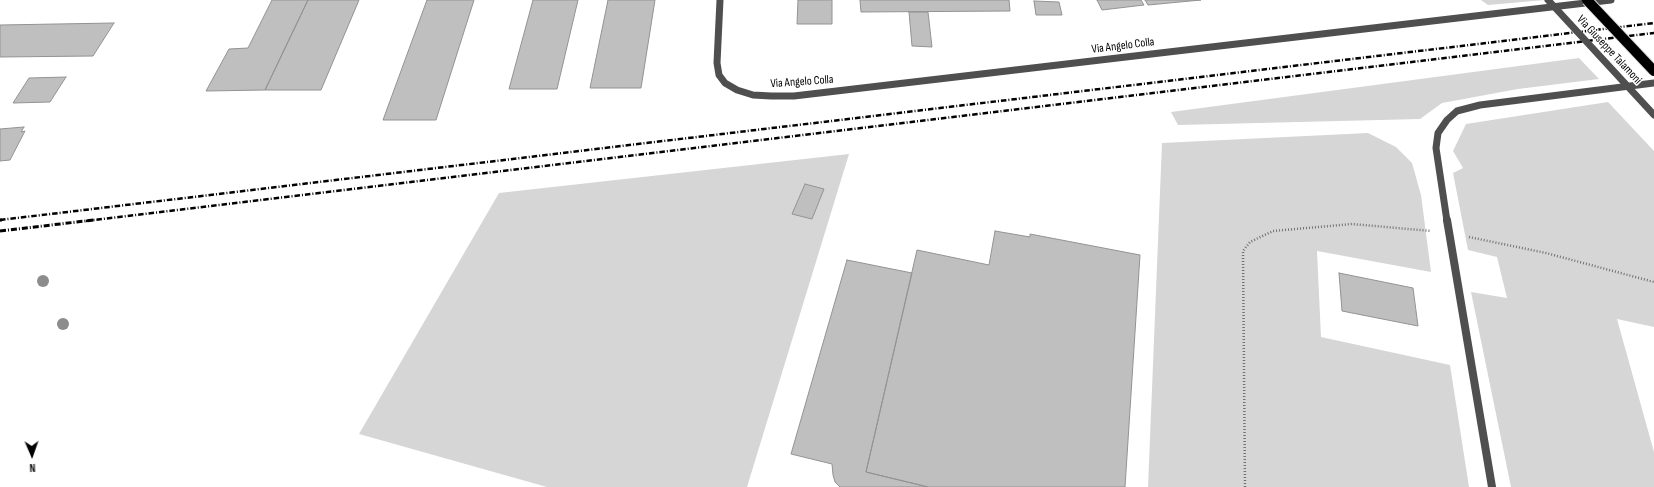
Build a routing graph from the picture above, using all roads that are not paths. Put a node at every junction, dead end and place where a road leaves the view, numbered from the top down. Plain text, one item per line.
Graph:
1 (720, 0) edge
2 (1548, 0) edge
3 (1587, 0) edge
4 (1611, 0) edge
5 (1654, 71) edge
6 (1654, 83) edge
7 (1654, 115) edge
8 (1492, 487) edge

1 - 4 street, Via Angelo Colla
2 - 7 street, Via Giuseppe Talamoni, bridge
3 - 5 highway, bridge
6 - 8 street

